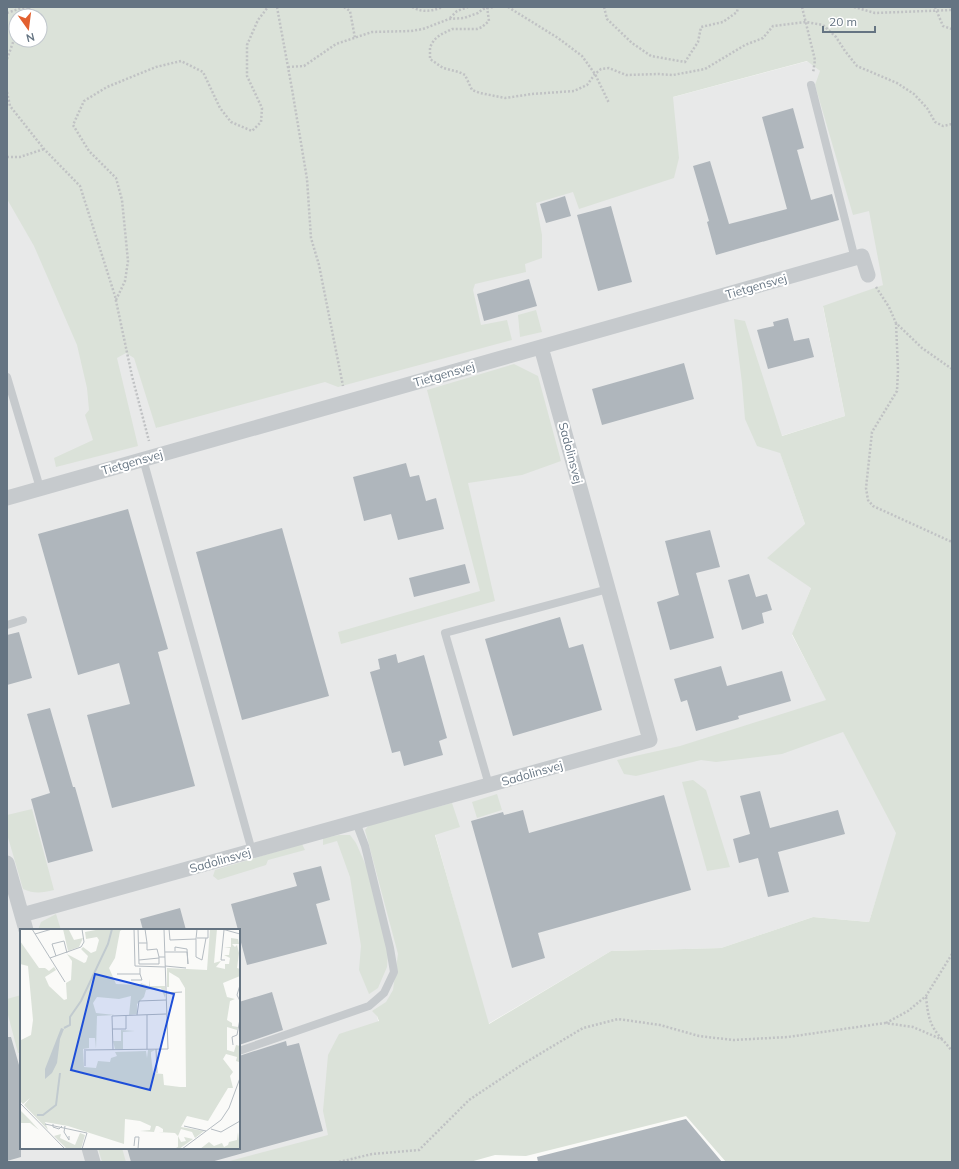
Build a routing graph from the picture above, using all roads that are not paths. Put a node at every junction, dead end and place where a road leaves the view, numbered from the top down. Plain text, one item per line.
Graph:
1 (811, 85) road end
2 (855, 258) junction
3 (868, 275) road end
4 (541, 347) junction
5 (7, 377) edge
6 (148, 458) junction
7 (40, 488) junction
8 (7, 498) edge
9 (608, 589) junction
10 (23, 620) dead end
11 (7, 625) edge
12 (489, 785) junction
13 (356, 822) junction
14 (252, 851) junction
15 (7, 862) edge
16 (22, 915) junction
17 (26, 929) edge
18 (240, 1050) edge
19 (89, 1149) edge
20 (93, 1162) edge

1 - 2 lane
2 - 3 street
2 - 4 street, Tietgensvej
4 - 6 street, Tietgensvej
4 - 9 street, Sadolinsvej
5 - 7 lane
6 - 7 street, Tietgensvej
6 - 14 lane
7 - 8 street, Tietgensvej
9 - 12 street, Sadolinsvej
9 - 12 lane
10 - 11 lane
12 - 13 street, Sadolinsvej
13 - 14 street, Sadolinsvej
13 - 18 lane
14 - 16 street, Sadolinsvej
15 - 16 street
16 - 17 street
19 - 20 street

